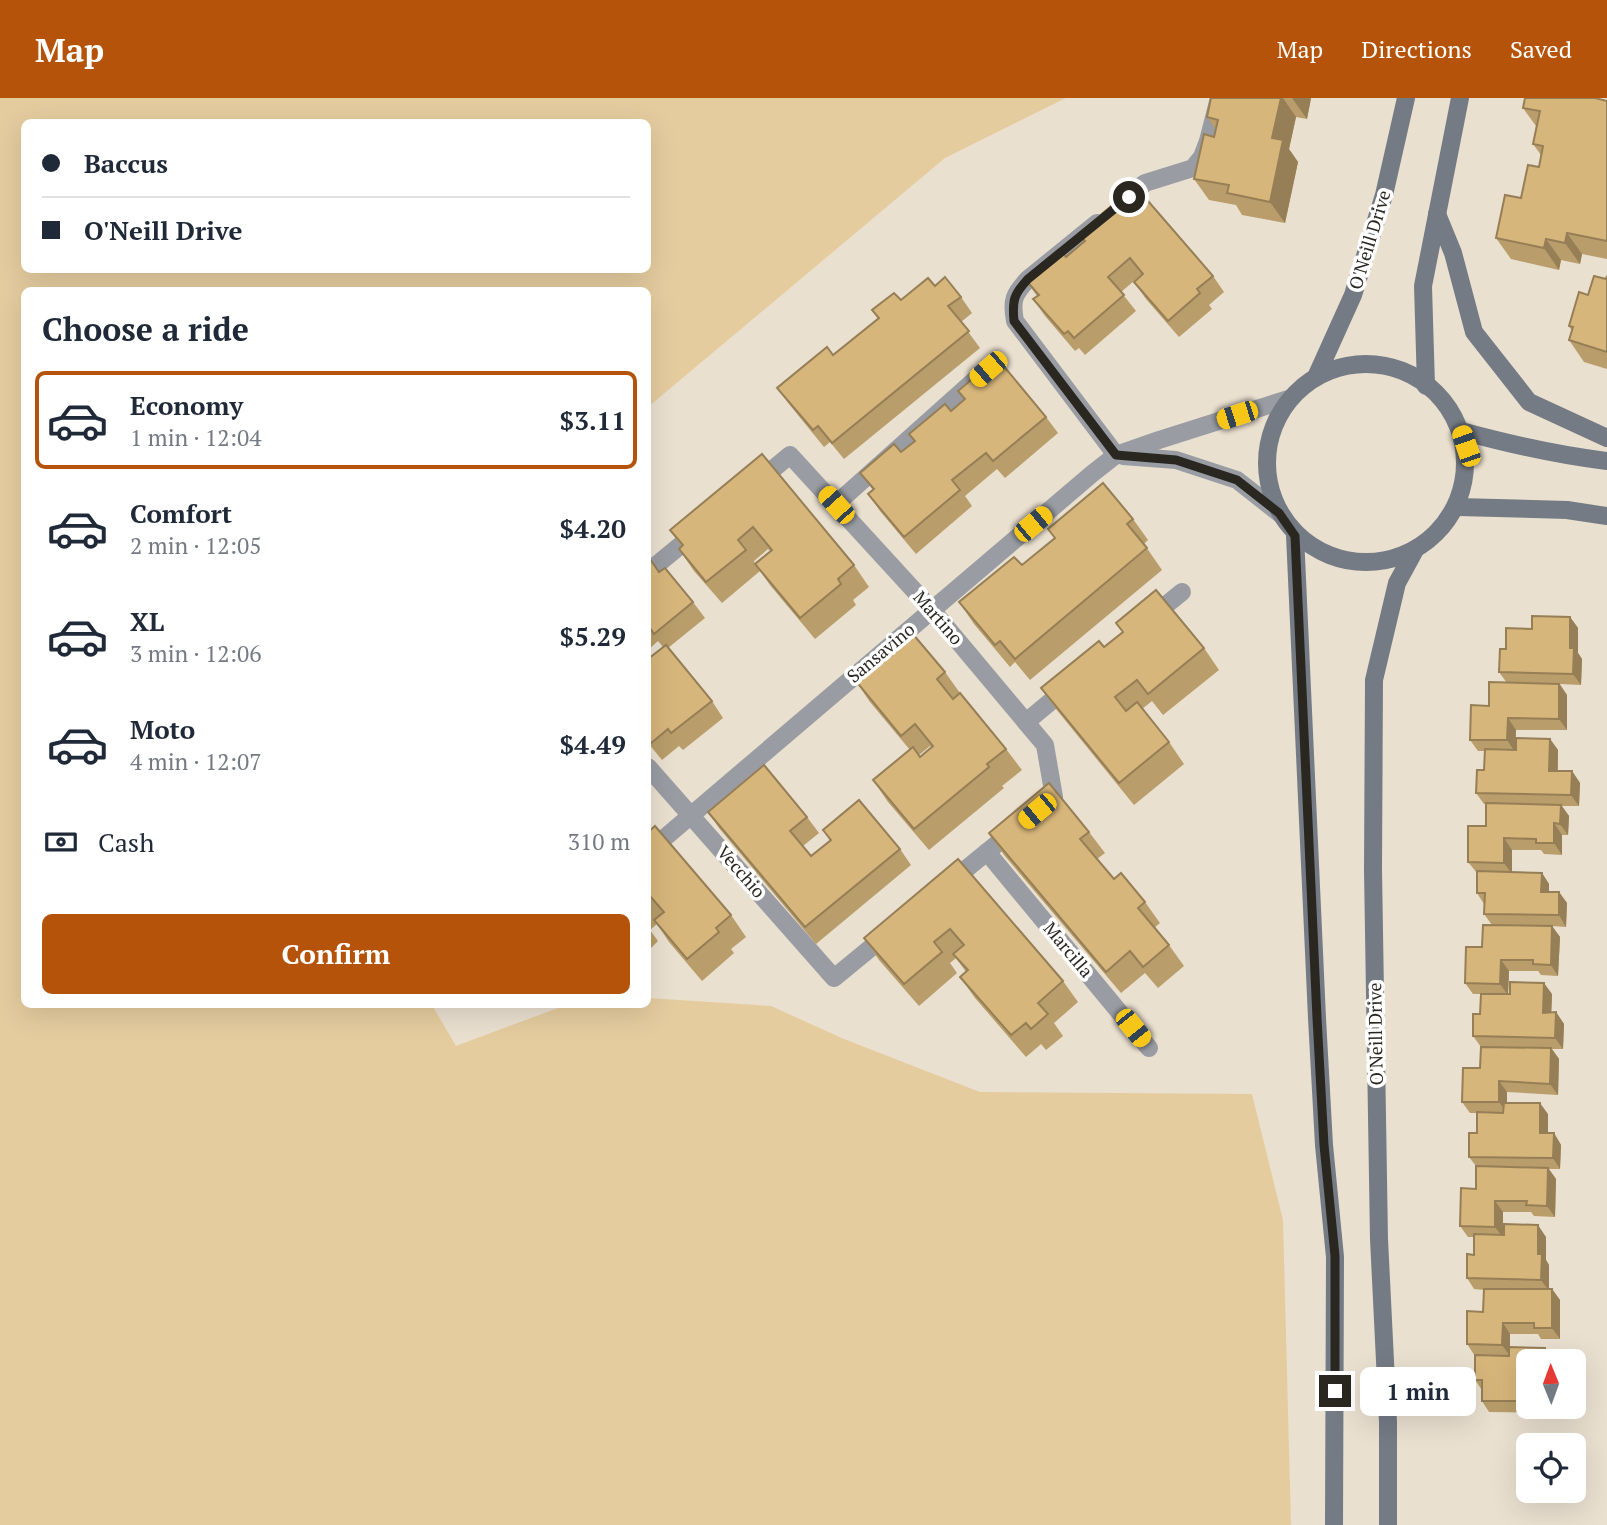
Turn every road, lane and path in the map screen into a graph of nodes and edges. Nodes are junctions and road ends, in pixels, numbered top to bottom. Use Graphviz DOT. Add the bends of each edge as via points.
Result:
graph roads {
  1 [pos="1219,98"];
  2 [pos="1406,98"];
  3 [pos="1460,98"];
  4 [pos="1437,214"];
  5 [pos="988,369"];
  6 [pos="1316,377"];
  7 [pos="1426,386"];
  8 [pos="1288,399"];
  9 [pos="1461,431"];
  10 [pos="1607,438"];
  11 [pos="1116,455"];
  12 [pos="1607,461"];
  13 [pos="739,497"];
  14 [pos="836,505"];
  15 [pos="1458,507"];
  16 [pos="1279,513"];
  17 [pos="1607,516"];
  18 [pos="709,522"];
  19 [pos="1295,536"];
  20 [pos="1415,550"];
  21 [pos="651,570"];
  22 [pos="1182,592"];
  23 [pos="932,610"];
  24 [pos="1141,626"];
  25 [pos="1078,678"];
  26 [pos="1026,722"];
  27 [pos="651,770"];
  28 [pos="691,815"];
  29 [pos="651,849"];
  30 [pos="987,852"];
  31 [pos="936,894"];
  32 [pos="905,919"];
  33 [pos="1149,1048"];
  34 [pos="1335,1525"];
  35 [pos="1388,1525"];
  1 -- 11 [label="street" via="1208,141 1193,168 1145,183 1028,279 1013,299 1014,321"];
  2 -- 6 [label="main road, O'Neill Drive" via="1384,195 1353,295"];
  3 -- 4 [label="main road"];
  4 -- 7 [label="main road" via="1423,286"];
  4 -- 10 [label="main road" via="1453,253 1474,332 1529,402"];
  5 -- 14 [label="street"];
  6 -- 7 [label="main road, O'Neill Drive" via="1377,367 1408,374"];
  6 -- 8 [label="main road, O'Neill Drive"];
  7 -- 9 [label="main road, O'Neill Drive" via="1455,416"];
  8 -- 11 [label="street"];
  8 -- 16 [label="main road, O'Neill Drive" via="1272,425 1265,457"];
  9 -- 12 [label="main road"];
  9 -- 15 [label="main road, O'Neill Drive" via="1466,446"];
  11 -- 16 [label="street" via="1176,460 1237,480"];
  11 -- 23 [label="street, Sansavino"];
  13 -- 14 [label="street, Martino" via="790,455"];
  14 -- 23 [label="street, Martino"];
  15 -- 17 [label="main road" via="1567,510"];
  15 -- 20 [label="main road, O'Neill Drive" via="1440,532"];
  16 -- 19 [label="main road, O'Neill Drive"];
  18 -- 21 [label="street"];
  19 -- 20 [label="main road, O'Neill Drive" via="1325,553 1357,560 1387,559"];
  19 -- 34 [label="main road" via="1324,1145 1335,1256"];
  20 -- 35 [label="main road, O'Neill Drive" via="1397,583 1374,680 1373,898"];
  22 -- 24 [label="street"];
  23 -- 26 [label="street, Martino"];
  23 -- 28 [label="street, Sansavino"];
  25 -- 26 [label="street"];
  26 -- 30 [label="street, Martino" via="1045,745 1054,797"];
  27 -- 28 [label="street, Vecchio"];
  28 -- 29 [label="street, Sansavino"];
  28 -- 32 [label="street, Vecchio" via="834,978"];
  30 -- 31 [label="street"];
  30 -- 33 [label="street, Marcilla"];
}
